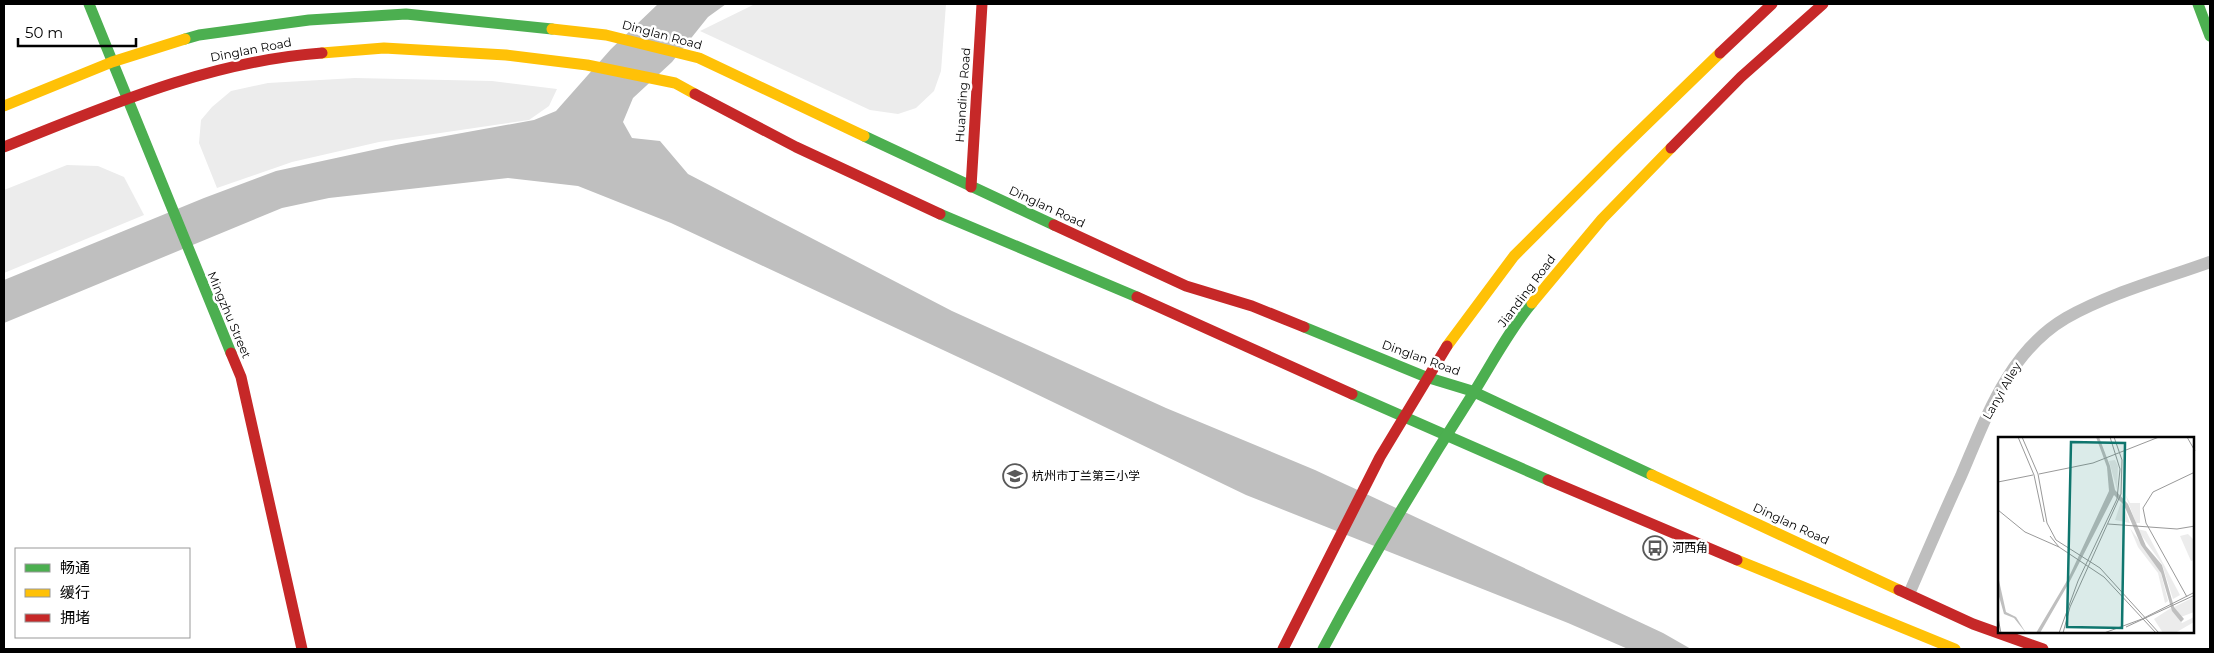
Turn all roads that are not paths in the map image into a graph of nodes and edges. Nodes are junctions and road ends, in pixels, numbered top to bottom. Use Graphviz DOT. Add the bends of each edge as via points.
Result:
graph roads {
  1 [pos="89,4"];
  2 [pos="982,4"];
  3 [pos="1772,4"];
  4 [pos="1822,4"];
  5 [pos="2198,4"];
  6 [pos="2210,36"];
  7 [pos="112,62"];
  8 [pos="126,98"];
  9 [pos="4,106"];
  10 [pos="4,147"];
  11 [pos="971,187"];
  12 [pos="2210,262"];
  13 [pos="1426,376"];
  14 [pos="1472,391"];
  15 [pos="1403,417"];
  16 [pos="1446,435"];
  17 [pos="1909,594"];
  18 [pos="1998,633"];
  19 [pos="1998,633"];
  20 [pos="302,649"];
  21 [pos="1283,649"];
  22 [pos="1323,649"];
  23 [pos="1954,649"];
  24 [pos="2043,649"];
  1 -- 7 [label="main road, Mingzhu Street"];
  2 -- 11 [label="main road, Huanding Road"];
  3 -- 13 [label="main road" via="1631,137 1498,274"];
  4 -- 14 [label="main road, Jianding Road" via="1741,77 1602,219 1529,306"];
  5 -- 6 [label="main road"];
  7 -- 8 [label="main road, Mingzhu Street"];
  7 -- 9 [label="main road, Dinglan Road"];
  7 -- 11 [label="main road, Dinglan Road" via="199,35 308,20 406,14 606,35 699,58"];
  8 -- 10 [label="main road, Dinglan Road"];
  8 -- 15 [label="main road, Dinglan Road" via="210,71 304,54 376,48 506,55 587,65 675,83 796,146 955,221 1176,314"];
  8 -- 20 [label="main road, Mingzhu Street" via="241,377"];
  11 -- 13 [label="main road, Dinglan Road" via="1186,286 1252,306"];
  12 -- 17 [label="street, Lanyi Alley" via="2086,308 2046,332 2025,352 1992,404"];
  13 -- 14 [label="main road, Dinglan Road"];
  13 -- 15 [label="main road"];
  14 -- 16 [label="main road, Jianding Road"];
  14 -- 17 [label="main road, Dinglan Road"];
  15 -- 16 [label="main road, Dinglan Road"];
  15 -- 21 [label="main road" via="1334,542"];
  16 -- 22 [label="main road, Jianding Road" via="1372,557"];
  16 -- 23 [label="main road, Dinglan Road" via="1661,529"];
  17 -- 19 [label="main road, Dinglan Road"];
  18 -- 24 [label="main road, Dinglan Road"];
}
